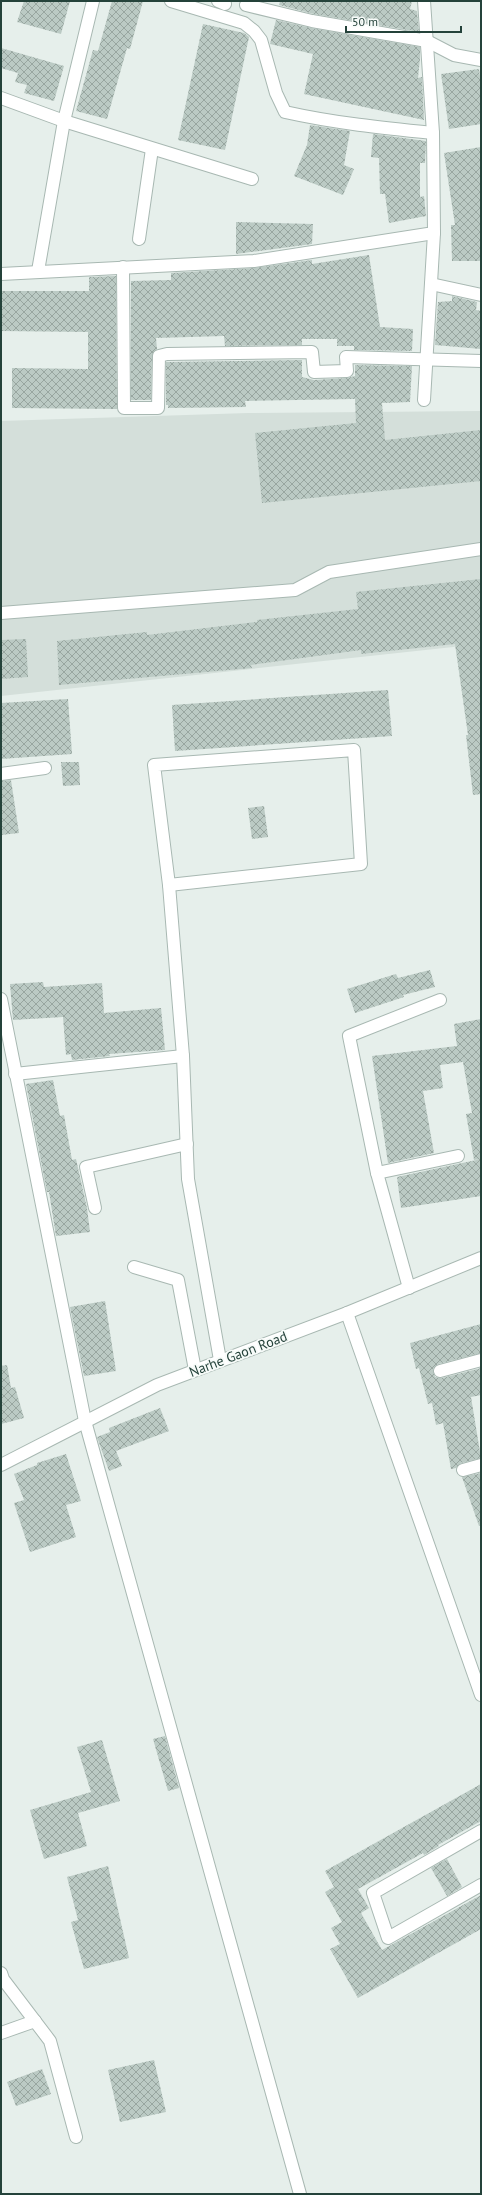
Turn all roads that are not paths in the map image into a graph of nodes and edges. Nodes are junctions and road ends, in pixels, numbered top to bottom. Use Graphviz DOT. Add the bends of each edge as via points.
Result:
graph roads {
  1 [pos="92,1"];
  2 [pos="171,1"];
  3 [pos="424,1"];
  4 [pos="246,5"];
  5 [pos="427,41"];
  6 [pos="481,60"];
  7 [pos="1,98"];
  8 [pos="64,121"];
  9 [pos="433,133"];
  10 [pos="152,149"];
  11 [pos="252,179"];
  12 [pos="434,233"];
  13 [pos="140,239"];
  14 [pos="123,267"];
  15 [pos="38,271"];
  16 [pos="1,274"];
  17 [pos="431,284"];
  18 [pos="481,295"];
  19 [pos="426,358"];
  20 [pos="481,360"];
  21 [pos="424,400"];
  22 [pos="481,549"];
  23 [pos="1,613"];
  24 [pos="45,768"];
  25 [pos="1,774"];
  26 [pos="168,885"];
  27 [pos="1,999"];
  28 [pos="440,1000"];
  29 [pos="183,1056"];
  30 [pos="16,1074"];
  31 [pos="187,1144"];
  32 [pos="458,1156"];
  33 [pos="377,1173"];
  34 [pos="95,1208"];
  35 [pos="481,1258"];
  36 [pos="134,1267"];
  37 [pos="409,1288"];
  38 [pos="347,1313"];
  39 [pos="220,1360"];
  40 [pos="481,1360"];
  41 [pos="195,1370"];
  42 [pos="440,1371"];
  43 [pos="85,1421"];
  44 [pos="1,1465"];
  45 [pos="481,1465"];
  46 [pos="463,1470"];
  47 [pos="481,1695"];
  48 [pos="481,1831"];
  49 [pos="481,1885"];
  50 [pos="1,1974"];
  51 [pos="35,2021"];
  52 [pos="1,2033"];
  53 [pos="76,2137"];
  54 [pos="300,2194"];
  1 -- 8 [label="street"];
  2 -- 9 [label="street" via="244,23 254,31 261,40 276,93 285,112 322,120"];
  3 -- 5 [label="street"];
  4 -- 5 [label="street" via="312,21"];
  5 -- 6 [label="street" via="454,55"];
  5 -- 9 [label="street"];
  7 -- 8 [label="street"];
  8 -- 10 [label="street"];
  8 -- 15 [label="street"];
  9 -- 12 [label="street"];
  10 -- 11 [label="street"];
  10 -- 13 [label="street"];
  12 -- 14 [label="street" via="254,261"];
  12 -- 17 [label="street"];
  14 -- 15 [label="street"];
  14 -- 19 [label="street" via="124,408 158,408 159,356 163,355 312,352 314,372 347,371 346,357"];
  15 -- 16 [label="street"];
  17 -- 18 [label="street"];
  17 -- 19 [label="street"];
  19 -- 20 [label="street"];
  19 -- 21 [label="street"];
  22 -- 23 [label="street" via="329,572 295,590"];
  24 -- 25 [label="street"];
  26 -- 26 [label="street" via="154,766 354,750 361,864"];
  26 -- 29 [label="street"];
  27 -- 30 [label="street"];
  28 -- 33 [label="street" via="348,1036"];
  29 -- 30 [label="street"];
  29 -- 31 [label="street"];
  30 -- 43 [label="street"];
  31 -- 34 [label="street" via="86,1167"];
  31 -- 39 [label="street" via="188,1179"];
  32 -- 33 [label="street"];
  33 -- 37 [label="street"];
  35 -- 37 [label="street, Narhe Gaon Road"];
  36 -- 41 [label="street" via="178,1280"];
  37 -- 38 [label="street, Narhe Gaon Road"];
  38 -- 39 [label="street, Narhe Gaon Road"];
  38 -- 47 [label="street"];
  39 -- 41 [label="street, Narhe Gaon Road"];
  40 -- 42 [label="street"];
  41 -- 43 [label="street, Narhe Gaon Road" via="157,1385"];
  43 -- 44 [label="street, Narhe Gaon Road"];
  43 -- 54 [label="street"];
  45 -- 46 [label="street"];
  48 -- 49 [label="street" via="372,1893 388,1938"];
  50 -- 51 [label="street"];
  51 -- 52 [label="street"];
  51 -- 53 [label="street" via="50,2041"];
}
